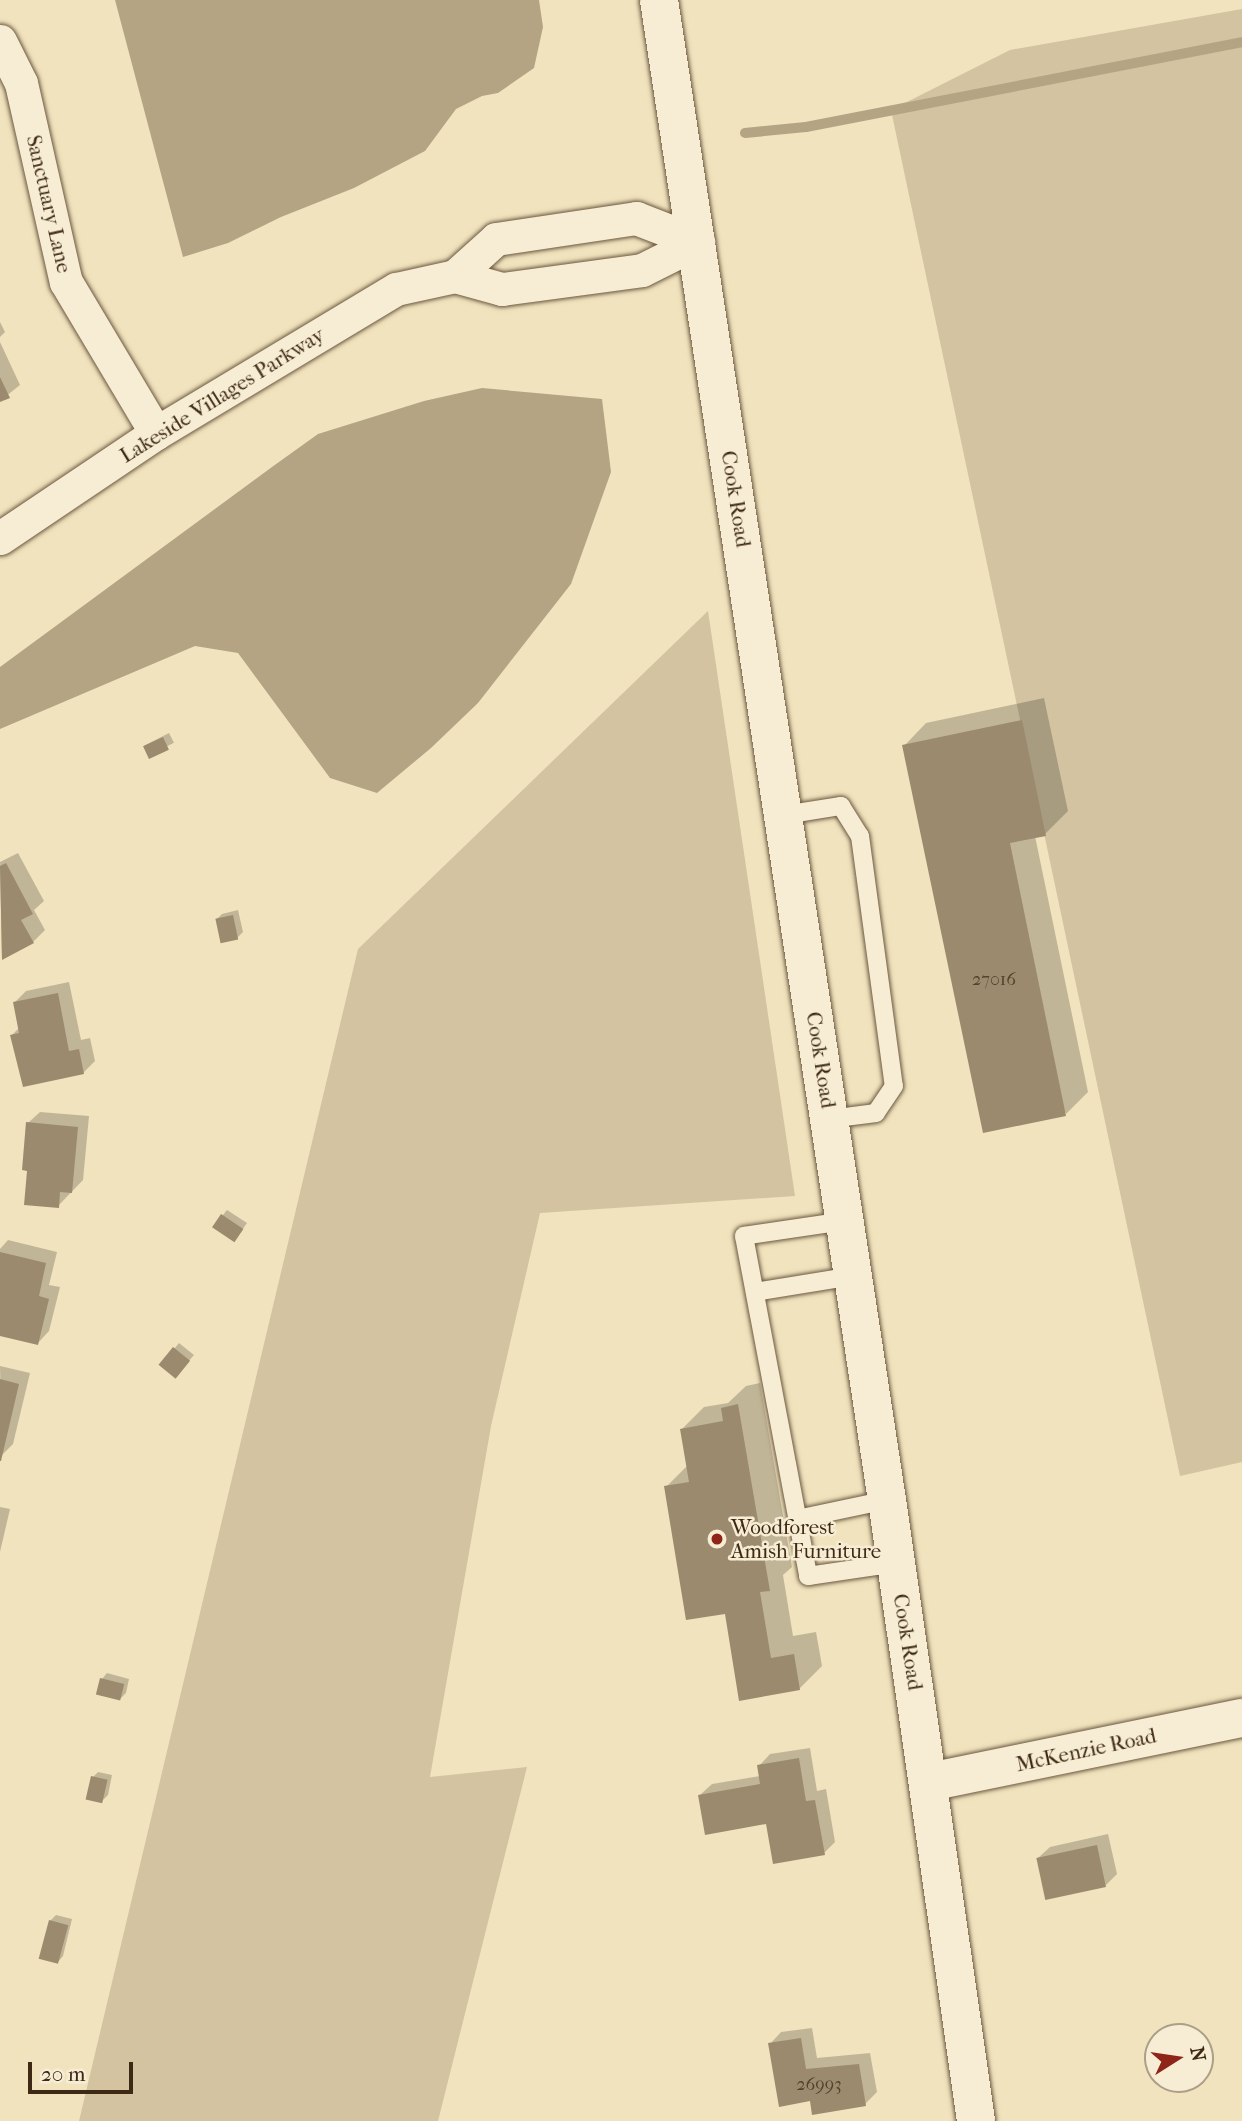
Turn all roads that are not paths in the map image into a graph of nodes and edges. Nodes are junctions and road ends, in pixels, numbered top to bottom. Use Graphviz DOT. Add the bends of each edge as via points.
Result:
graph roads {
  1 [pos="659,0"];
  2 [pos="0,41"];
  3 [pos="698,242"];
  4 [pos="454,276"];
  5 [pos="156,433"];
  6 [pos="0,538"];
  7 [pos="784,815"];
  8 [pos="830,1119"];
  9 [pos="845,1221"];
  10 [pos="853,1276"];
  11 [pos="755,1292"];
  12 [pos="887,1500"];
  13 [pos="797,1519"];
  14 [pos="896,1563"];
  15 [pos="1242,1718"];
  16 [pos="929,1782"];
  17 [pos="976,2121"];
  1 -- 3 [label="street, Cook Road"];
  2 -- 5 [label="street, Sanctuary Lane" via="21,83 66,282"];
  3 -- 4 [label="street, Lakeside Villages Parkway" via="642,270 502,289"];
  3 -- 4 [label="street, Lakeside Villages Parkway" via="636,218 496,239"];
  3 -- 7 [label="street, Cook Road"];
  4 -- 5 [label="street, Lakeside Villages Parkway" via="396,289"];
  5 -- 6 [label="street, Lakeside Villages Parkway"];
  7 -- 8 [label="street, Cook Road"];
  7 -- 8 [label="lane" via="841,806 860,836 894,1086 876,1113"];
  8 -- 9 [label="street, Cook Road"];
  9 -- 10 [label="street, Cook Road"];
  9 -- 11 [label="lane" via="744,1236"];
  10 -- 11 [label="lane"];
  10 -- 12 [label="street, Cook Road"];
  11 -- 13 [label="lane"];
  12 -- 13 [label="lane"];
  12 -- 14 [label="street, Cook Road"];
  13 -- 14 [label="lane" via="808,1576"];
  14 -- 16 [label="street, Cook Road"];
  15 -- 16 [label="street, McKenzie Road"];
  16 -- 17 [label="street, Cook Road"];
}
